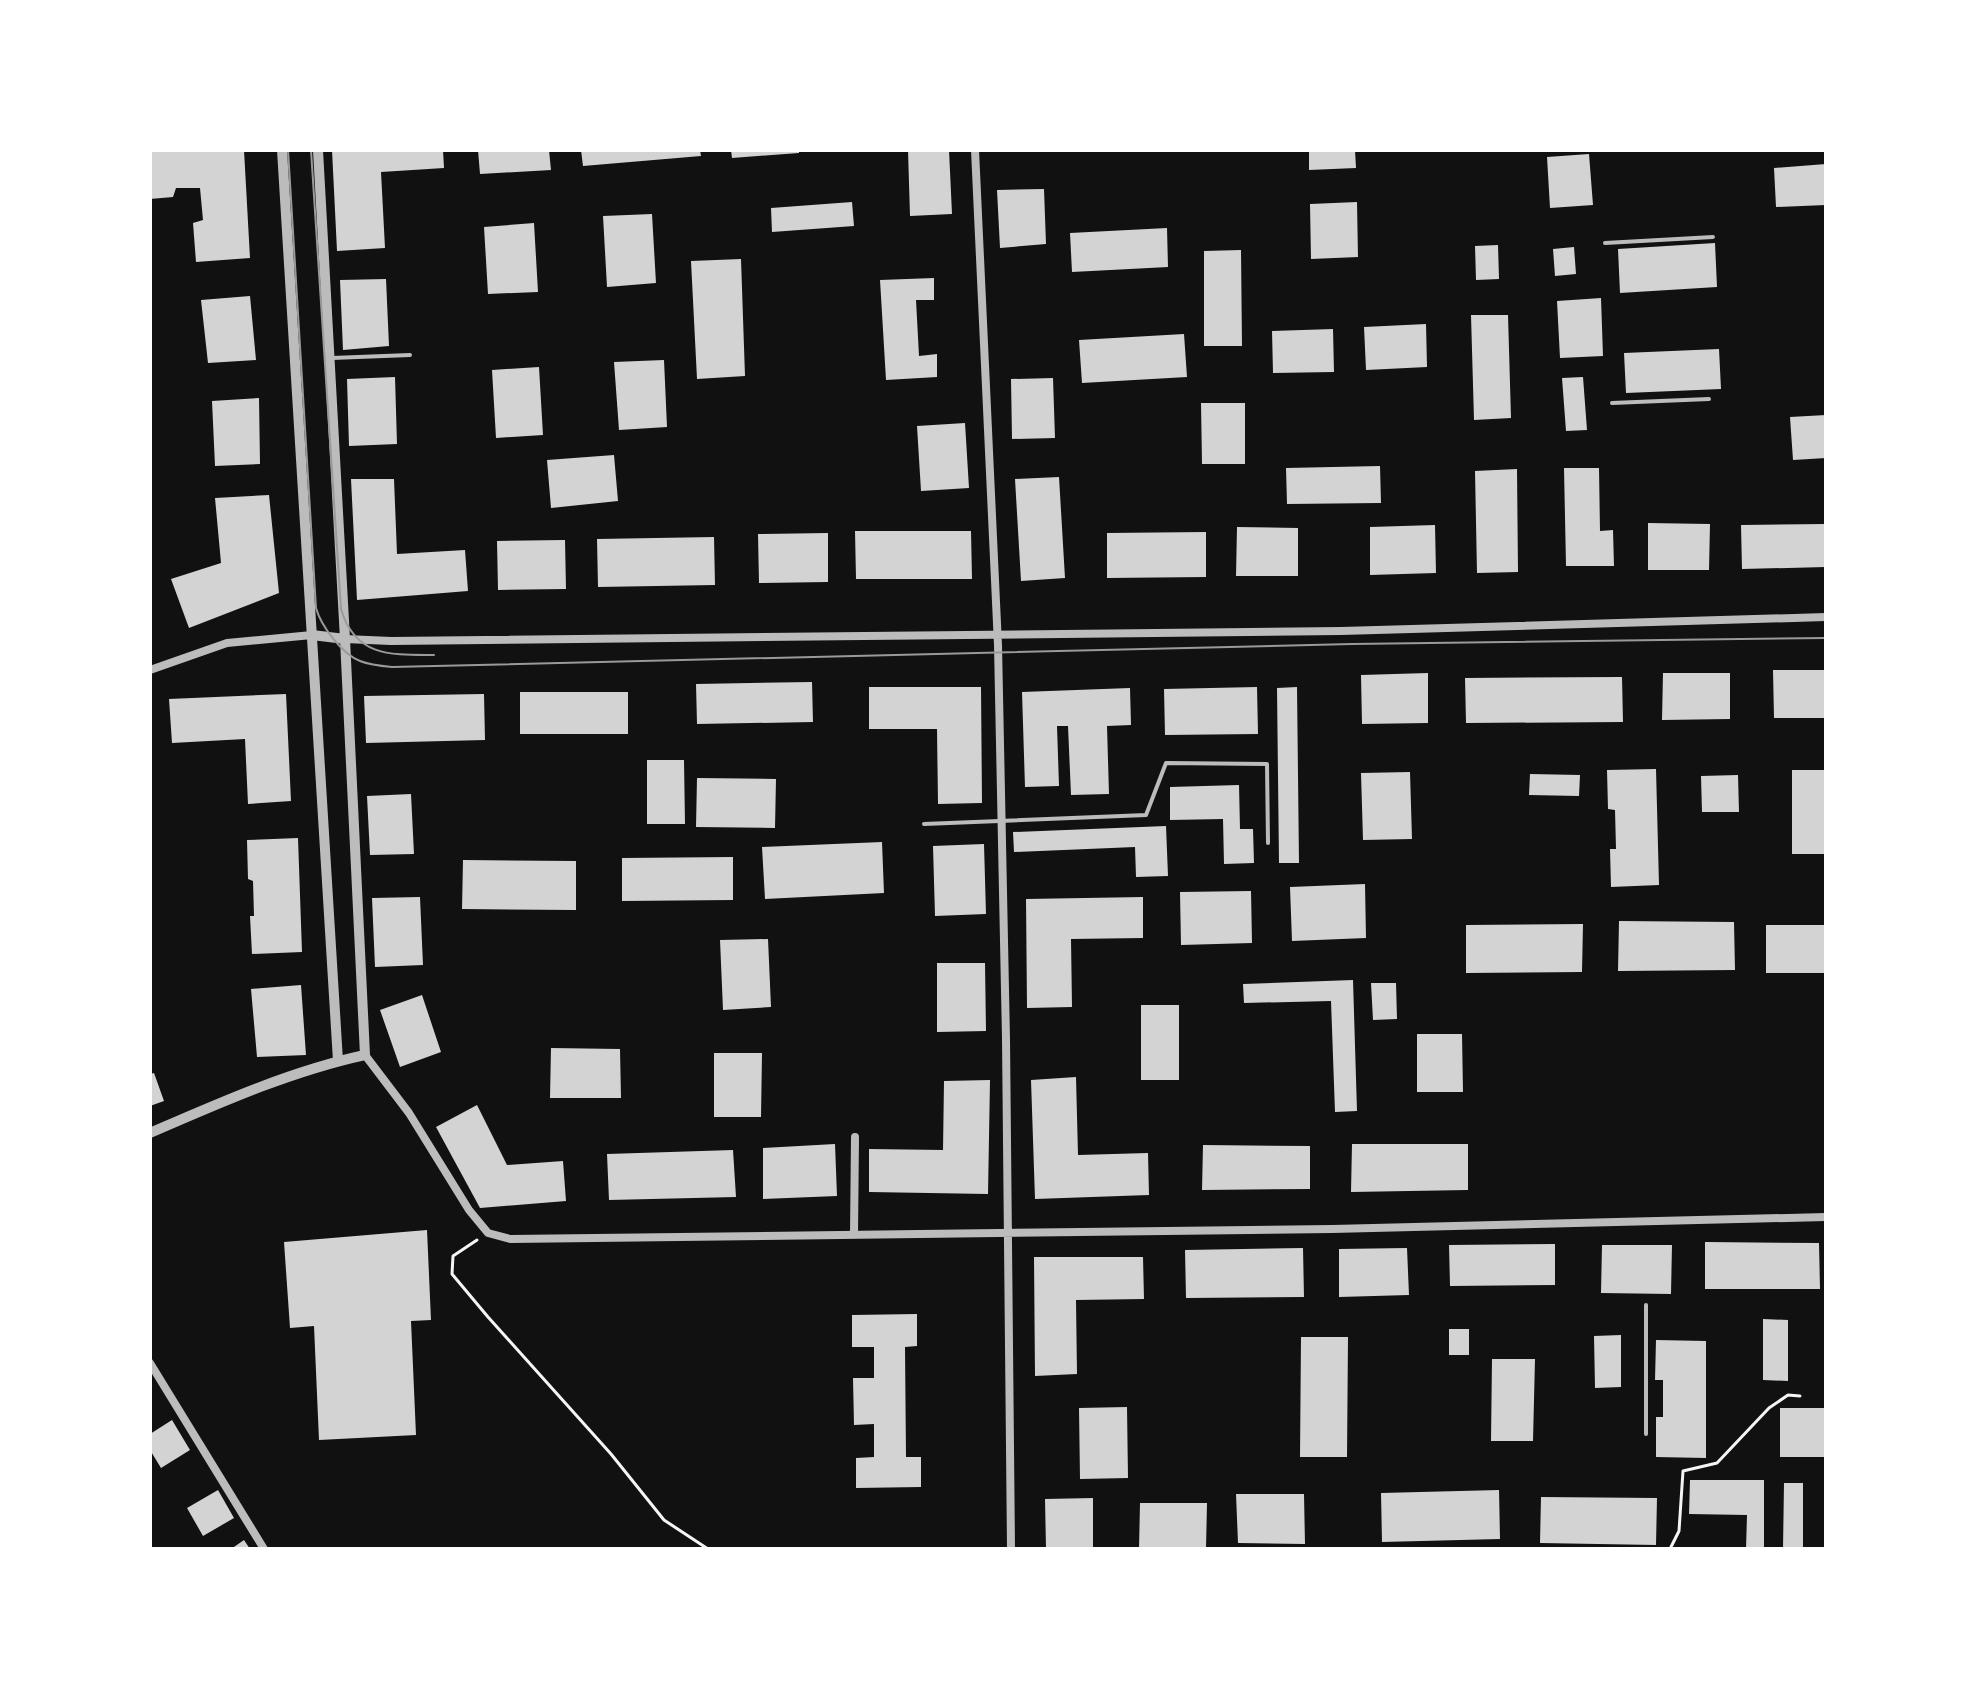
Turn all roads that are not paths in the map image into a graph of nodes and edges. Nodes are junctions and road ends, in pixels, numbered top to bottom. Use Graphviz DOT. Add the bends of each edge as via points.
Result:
graph roads {
  1 [pos="282,150"];
  2 [pos="318,150"];
  3 [pos="975,150"];
  4 [pos="1713,237"];
  5 [pos="1605,243"];
  6 [pos="410,355"];
  7 [pos="330,358"];
  8 [pos="1709,399"];
  9 [pos="1612,403"];
  10 [pos="1826,617"];
  11 [pos="312,635"];
  12 [pos="997,636"];
  13 [pos="345,639"];
  14 [pos="150,670"];
  15 [pos="1001,822"];
  16 [pos="924,824"];
  17 [pos="1268,843"];
  18 [pos="365,1055"];
  19 [pos="338,1061"];
  20 [pos="150,1133"];
  21 [pos="855,1137"];
  22 [pos="1826,1217"];
  23 [pos="1007,1233"];
  24 [pos="854,1235"];
  25 [pos="1646,1305"];
  26 [pos="150,1363"];
  27 [pos="1646,1434"];
  28 [pos="264,1549"];
  29 [pos="1011,1549"];
  1 -- 11 [label="street"];
  2 -- 7 [label="street"];
  3 -- 12 [label="street"];
  4 -- 5 [label="lane"];
  6 -- 7 [label="lane"];
  7 -- 13 [label="street"];
  8 -- 9 [label="lane"];
  10 -- 12 [label="street"];
  11 -- 13 [label="street"];
  11 -- 14 [label="street" via="227,643"];
  11 -- 19 [label="street"];
  12 -- 13 [label="street"];
  12 -- 15 [label="street"];
  13 -- 18 [label="street"];
  15 -- 16 [label="lane"];
  15 -- 17 [label="lane" via="1146,815 1166,763 1267,764"];
  15 -- 23 [label="street"];
  18 -- 19 [label="street"];
  18 -- 24 [label="street" via="488,1233 510,1239"];
  19 -- 20 [label="street"];
  21 -- 24 [label="street"];
  22 -- 23 [label="street"];
  23 -- 24 [label="street"];
  23 -- 29 [label="street"];
  25 -- 27 [label="lane"];
  26 -- 28 [label="street"];
}
